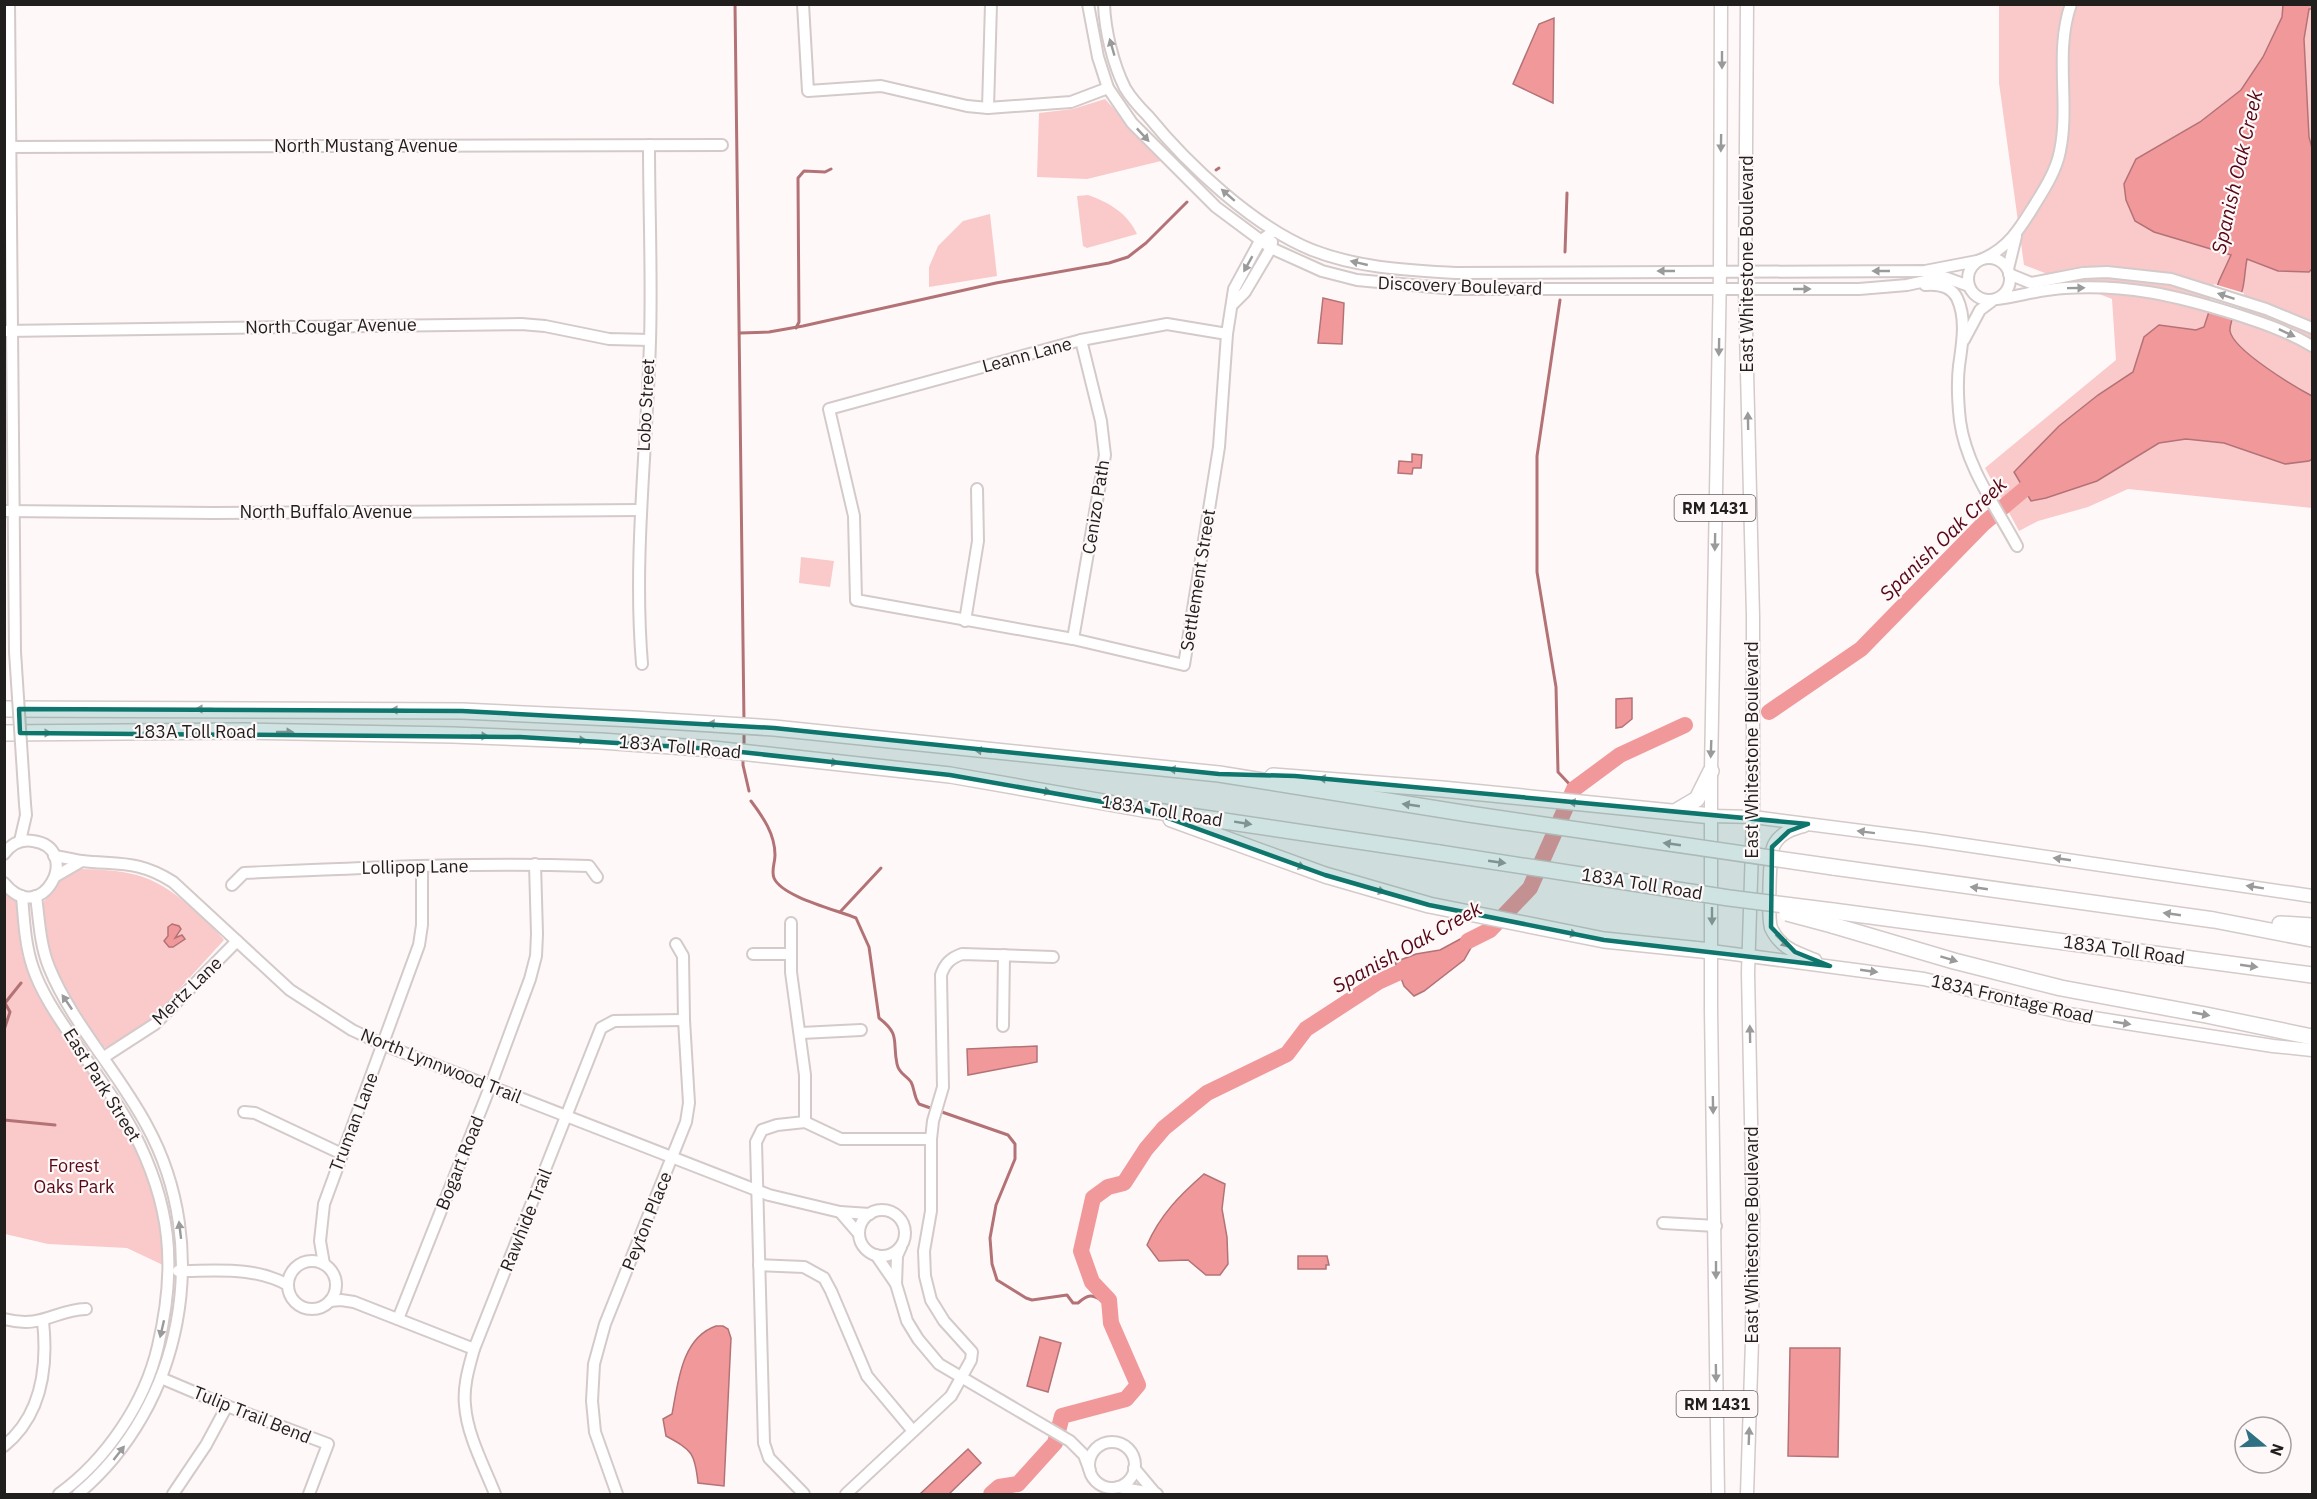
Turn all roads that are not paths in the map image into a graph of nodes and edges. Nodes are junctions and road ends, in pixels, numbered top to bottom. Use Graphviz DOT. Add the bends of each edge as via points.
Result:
graph roads {
  1 [pos="9,4"];
  2 [pos="803,4"];
  3 [pos="991,4"];
  4 [pos="1088,4"];
  5 [pos="1104,4"];
  6 [pos="1721,4"];
  7 [pos="1746,4"];
  8 [pos="2071,4"];
  9 [pos="1108,88"];
  10 [pos="988,108"];
  11 [pos="722,145"];
  12 [pos="649,146"];
  13 [pos="8,147"];
  14 [pos="1274,231"];
  15 [pos="2016,236"];
  16 [pos="1260,241"];
  17 [pos="1271,248"];
  18 [pos="1981,260"];
  19 [pos="1720,271"];
  20 [pos="1746,271"];
  21 [pos="2008,272"];
  22 [pos="1907,285"];
  23 [pos="1720,288"];
  24 [pos="1745,288"];
  25 [pos="1970,289"];
  26 [pos="1995,300"];
  27 [pos="1233,304"];
  28 [pos="1962,315"];
  29 [pos="2313,328"];
  30 [pos="8,331"];
  31 [pos="1227,334"];
  32 [pos="650,340"];
  33 [pos="1081,340"];
  34 [pos="1964,340"];
  35 [pos="2313,346"];
  36 [pos="977,489"];
  37 [pos="641,510"];
  38 [pos="8,511"];
  39 [pos="2017,546"];
  40 [pos="855,600"];
  41 [pos="965,621"];
  42 [pos="1073,639"];
  43 [pos="642,664"];
  44 [pos="4,709"];
  45 [pos="4,733"];
  46 [pos="1711,771"];
  47 [pos="1219,774"];
  48 [pos="1143,809"];
  49 [pos="26,810"];
  50 [pos="1675,813"];
  51 [pos="1712,816"];
  52 [pos="1753,817"];
  53 [pos="1808,824"];
  54 [pos="20,841"];
  55 [pos="37,841"];
  56 [pos="4,854"];
  57 [pos="54,856"];
  58 [pos="82,861"];
  59 [pos="535,864"];
  60 [pos="422,866"];
  61 [pos="56,876"];
  62 [pos="597,877"];
  63 [pos="4,884"];
  64 [pos="232,885"];
  65 [pos="22,896"];
  66 [pos="36,896"];
  67 [pos="2313,896"];
  68 [pos="1832,918"];
  69 [pos="2214,920"];
  70 [pos="791,923"];
  71 [pos="2313,926"];
  72 [pos="2313,939"];
  73 [pos="237,941"];
  74 [pos="676,944"];
  75 [pos="1711,951"];
  76 [pos="753,954"];
  77 [pos="791,954"];
  78 [pos="1004,955"];
  79 [pos="1749,956"];
  80 [pos="1053,957"];
  81 [pos="1830,966"];
  82 [pos="2313,975"];
  83 [pos="684,1020"];
  84 [pos="1003,1026"];
  85 [pos="861,1030"];
  86 [pos="801,1033"];
  87 [pos="2313,1037"];
  88 [pos="384,1045"];
  89 [pos="2313,1050"];
  90 [pos="104,1057"];
  91 [pos="490,1087"];
  92 [pos="244,1112"];
  93 [pos="567,1117"];
  94 [pos="805,1122"];
  95 [pos="931,1139"];
  96 [pos="342,1154"];
  97 [pos="673,1158"];
  98 [pos="757,1191"];
  99 [pos="840,1212"];
  100 [pos="870,1214"];
  101 [pos="1664,1223"];
  102 [pos="1716,1226"];
  103 [pos="859,1234"];
  104 [pos="320,1241"];
  105 [pos="902,1245"];
  106 [pos="876,1255"];
  107 [pos="310,1261"];
  108 [pos="324,1264"];
  109 [pos="759,1264"];
  110 [pos="169,1271"];
  111 [pos="183,1271"];
  112 [pos="292,1272"];
  113 [pos="272,1275"];
  114 [pos="336,1280"];
  115 [pos="288,1284"];
  116 [pos="896,1284"];
  117 [pos="330,1302"];
  118 [pos="354,1302"];
  119 [pos="86,1309"];
  120 [pos="4,1319"];
  121 [pos="398,1319"];
  122 [pos="43,1321"];
  123 [pos="474,1349"];
  124 [pos="161,1378"];
  125 [pos="962,1379"];
  126 [pos="227,1406"];
  127 [pos="913,1431"];
  128 [pos="1070,1441"];
  129 [pos="1103,1444"];
  130 [pos="4,1446"];
  131 [pos="1134,1468"];
  132 [pos="1090,1471"];
  133 [pos="1118,1487"];
  134 [pos="59,1494"];
  135 [pos="78,1494"];
  136 [pos="173,1494"];
  137 [pos="309,1494"];
  138 [pos="495,1494"];
  139 [pos="617,1494"];
  140 [pos="804,1494"];
  141 [pos="846,1494"];
  142 [pos="1156,1494"];
  143 [pos="1719,1494"];
  144 [pos="1747,1494"];
  1 -- 13 [label="street"];
  2 -- 10 [label="street" via="808,91 881,87"];
  3 -- 10 [label="street"];
  4 -- 9 [label="street, Discovery Boulevard"];
  14 -- 5 [label="street, Discovery Boulevard, one-way" via="1178,151 1126,88 1109,39"];
  6 -- 19 [label="main road, East Whitestone Boulevard / RM 1431, one-way"];
  7 -- 20 [label="main road, East Whitestone Boulevard / RM 1431"];
  8 -- 15 [label="street" via="2062,42 2060,153 2055,170"];
  9 -- 10 [label="street" via="1071,102"];
  9 -- 16 [label="street, Discovery Boulevard, one-way" via="1157,150 1216,207"];
  11 -- 12 [label="street, North Mustang Avenue"];
  12 -- 13 [label="street, North Mustang Avenue"];
  12 -- 32 [label="street, Lobo Street"];
  13 -- 30 [label="street"];
  14 -- 16 [label="street, Settlement Street"];
  14 -- 17 [label="street, Settlement Street"];
  19 -- 14 [label="street, Discovery Boulevard, one-way" via="1455,273 1388,269 1335,258"];
  15 -- 18 [label="street"];
  15 -- 21 [label="street"];
  16 -- 17 [label="street, Discovery Boulevard"];
  16 -- 27 [label="street, Settlement Street, one-way" via="1234,289"];
  17 -- 23 [label="street, Discovery Boulevard" via="1323,271 1385,284 1455,289"];
  17 -- 27 [label="street, Settlement Street" via="1245,292"];
  18 -- 20 [label="street, Discovery Boulevard, one-way" via="1924,271"];
  18 -- 21 [label="street" via="1998,260"];
  18 -- 25 [label="street" via="1969,272"];
  19 -- 20 [label="street, Discovery Boulevard"];
  19 -- 23 [label="main road, East Whitestone Boulevard / RM 1431"];
  20 -- 24 [label="main road, East Whitestone Boulevard / RM 1431"];
  21 -- 26 [label="street" via="2008,288"];
  29 -- 21 [label="street, one-way" via="2185,283 2150,276 2083,273 2031,283"];
  24 -- 22 [label="street, Discovery Boulevard, one-way" via="1859,289"];
  22 -- 25 [label="street, Discovery Boulevard" via="1944,278"];
  22 -- 28 [label="street" via="1944,287 1956,297"];
  23 -- 24 [label="street, Discovery Boulevard"];
  23 -- 46 [label="main road, East Whitestone Boulevard / RM 1431, one-way"];
  52 -- 24 [label="main road, East Whitestone Boulevard / RM 1431, one-way" via="1753,616"];
  25 -- 26 [label="street" via="1978,298"];
  25 -- 28 [label="street"];
  26 -- 34 [label="street" via="1980,310"];
  26 -- 35 [label="street, one-way" via="2063,288 2122,288 2180,297 2261,322"];
  27 -- 31 [label="street, Settlement Street"];
  28 -- 34 [label="street"];
  30 -- 32 [label="street, North Cougar Avenue" via="521,324 609,339"];
  30 -- 38 [label="street"];
  31 -- 33 [label="street, Leann Lane" via="1167,324"];
  31 -- 42 [label="street, Settlement Street" via="1219,447 1184,665"];
  32 -- 37 [label="street, Lobo Street"];
  33 -- 40 [label="street, Leann Lane" via="829,409 854,516"];
  33 -- 42 [label="street, Cenizo Path" via="1105,455"];
  34 -- 39 [label="street" via="1959,367 1960,422 1971,460"];
  36 -- 41 [label="street" via="978,541"];
  37 -- 38 [label="street, North Buffalo Avenue"];
  37 -- 43 [label="street, Lobo Street"];
  38 -- 49 [label="street, bridge"];
  40 -- 41 [label="street, Settlement Street"];
  41 -- 42 [label="street, Settlement Street"];
  47 -- 44 [label="highway, 183A Toll Road, one-way" via="774,728 520,714"];
  45 -- 48 [label="highway, 183A Toll Road, one-way" via="244,731 601,741 950,775"];
  46 -- 50 [label="highway" via="1697,799"];
  46 -- 51 [label="main road, East Whitestone Boulevard / RM 1431"];
  50 -- 47 [label="highway, one-way" via="1295,776"];
  69 -- 47 [label="highway, 183A Toll Road, one-way, bridge" via="1469,814"];
  48 -- 68 [label="highway, 183A Toll Road, one-way, bridge" via="1730,898"];
  48 -- 75 [label="highway, one-way" via="1325,875 1429,905 1604,940"];
  49 -- 54 [label="street"];
  49 -- 55 [label="street"];
  50 -- 51 [label="highway"];
  51 -- 52 [label="main road"];
  51 -- 75 [label="main road, East Whitestone Boulevard / RM 1431, one-way"];
  52 -- 53 [label="main road"];
  52 -- 79 [label="main road, East Whitestone Boulevard / RM 1431"];
  67 -- 53 [label="main road, one-way"];
  53 -- 81 [label="main road, one-way" via="1778,838 1772,847 1771,927 1779,940 1796,952"];
  54 -- 55 [label="street"];
  54 -- 56 [label="street"];
  55 -- 57 [label="street"];
  57 -- 58 [label="street, North Lynnwood Trail"];
  57 -- 61 [label="street"];
  58 -- 61 [label="street"];
  58 -- 73 [label="street, North Lynnwood Trail" via="112,862 158,872"];
  59 -- 60 [label="street, Lollipop Lane"];
  59 -- 62 [label="street, Lollipop Lane" via="589,866"];
  59 -- 91 [label="street, Bogart Road" via="536,956"];
  60 -- 64 [label="street, Lollipop Lane" via="244,873"];
  60 -- 88 [label="street, Truman Lane" via="419,945"];
  61 -- 66 [label="street" via="49,888"];
  63 -- 65 [label="street"];
  65 -- 66 [label="street"];
  65 -- 110 [label="street, East Park Street" via="33,969 132,1129 155,1181 164,1208"];
  90 -- 66 [label="street, East Park Street, one-way" via="48,965"];
  68 -- 82 [label="highway, 183A Toll Road, one-way"];
  68 -- 87 [label="highway, one-way" via="1954,961 2061,988"];
  69 -- 71 [label="highway"];
  69 -- 72 [label="highway, 183A Toll Road"];
  70 -- 77 [label="street"];
  73 -- 88 [label="street, North Lynnwood Trail" via="290,990 352,1030"];
  73 -- 90 [label="street, Mertz Lane" via="155,1024"];
  74 -- 83 [label="street, Peyton Place" via="683,956"];
  75 -- 79 [label="main road, 183A Frontage Road"];
  75 -- 102 [label="main road, East Whitestone Boulevard / RM 1431, one-way"];
  76 -- 77 [label="street"];
  77 -- 86 [label="street"];
  78 -- 80 [label="street"];
  78 -- 84 [label="street"];
  78 -- 95 [label="street" via="962,954 945,965 941,975 943,1087"];
  79 -- 81 [label="main road, 183A Frontage Road"];
  144 -- 79 [label="main road, East Whitestone Boulevard / RM 1431, one-way" via="1753,1229"];
  81 -- 89 [label="main road, 183A Frontage Road, one-way" via="1924,979 2068,1014"];
  83 -- 93 [label="street, Rawhide Trail" via="614,1021 601,1028"];
  83 -- 97 [label="street, Peyton Place" via="689,1103"];
  85 -- 86 [label="street"];
  86 -- 94 [label="street"];
  88 -- 91 [label="street, North Lynnwood Trail"];
  88 -- 96 [label="street, Truman Lane"];
  111 -- 90 [label="street, East Park Street, one-way" via="181,1230 163,1159 148,1127"];
  91 -- 93 [label="street, North Lynnwood Trail"];
  91 -- 121 [label="street, Bogart Road"];
  92 -- 96 [label="street" via="255,1113"];
  93 -- 97 [label="street, North Lynnwood Trail"];
  93 -- 123 [label="street, Rawhide Trail"];
  94 -- 95 [label="street" via="841,1139"];
  94 -- 98 [label="street" via="762,1130 756,1142"];
  95 -- 125 [label="street" via="931,1211 924,1251 925,1276 944,1321 972,1352"];
  96 -- 104 [label="street, Truman Lane" via="324,1204"];
  97 -- 98 [label="street, North Lynnwood Trail"];
  97 -- 139 [label="street, Peyton Place" via="605,1324 594,1365 592,1401 596,1432"];
  98 -- 99 [label="street, North Lynnwood Trail"];
  98 -- 109 [label="street"];
  99 -- 100 [label="street, North Lynnwood Trail"];
  99 -- 103 [label="street"];
  100 -- 103 [label="street"];
  100 -- 105 [label="street" via="885,1210 899,1218 905,1231"];
  101 -- 102 [label="street"];
  102 -- 143 [label="main road, East Whitestone Boulevard / RM 1431, one-way"];
  103 -- 106 [label="street" via="865,1248"];
  104 -- 107 [label="street, Truman Lane"];
  104 -- 108 [label="street, Truman Lane"];
  105 -- 106 [label="street" via="891,1254"];
  105 -- 116 [label="street" via="897,1256"];
  106 -- 116 [label="street"];
  107 -- 108 [label="street"];
  107 -- 112 [label="street"];
  108 -- 114 [label="street"];
  109 -- 127 [label="street" via="804,1267 824,1278 867,1376"];
  109 -- 140 [label="street" via="764,1443 769,1458"];
  110 -- 111 [label="street"];
  110 -- 134 [label="street, East Park Street, one-way" via="164,1321 141,1394 97,1460"];
  111 -- 113 [label="street"];
  111 -- 124 [label="street, East Park Street" via="177,1330"];
  112 -- 113 [label="street"];
  112 -- 115 [label="street"];
  113 -- 115 [label="street"];
  114 -- 117 [label="street"];
  114 -- 118 [label="street"];
  115 -- 117 [label="street" via="293,1300 300,1306 316,1309"];
  116 -- 125 [label="street" via="907,1321 918,1339 939,1364"];
  117 -- 118 [label="street"];
  118 -- 121 [label="street"];
  119 -- 122 [label="street"];
  120 -- 122 [label="street"];
  121 -- 123 [label="street"];
  122 -- 130 [label="street" via="46,1348 42,1386 28,1419"];
  123 -- 138 [label="street, Rawhide Trail" via="464,1405"];
  124 -- 126 [label="street, Tulip Trail Bend"];
  135 -- 124 [label="street, East Park Street, one-way" via="102,1475 130,1439"];
  125 -- 127 [label="street" via="951,1396"];
  125 -- 128 [label="street"];
  126 -- 136 [label="street" via="207,1445"];
  126 -- 137 [label="street, Tulip Trail Bend" via="328,1444"];
  127 -- 141 [label="street"];
  128 -- 129 [label="street"];
  128 -- 132 [label="street" via="1084,1455"];
  129 -- 131 [label="street" via="1113,1443 1127,1449"];
  129 -- 132 [label="street" via="1092,1455"];
  131 -- 133 [label="street" via="1127,1482"];
  131 -- 142 [label="street"];
  132 -- 133 [label="street" via="1103,1486"];
  133 -- 142 [label="street"];
}
